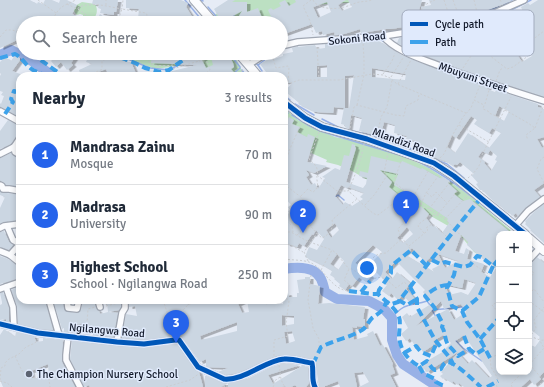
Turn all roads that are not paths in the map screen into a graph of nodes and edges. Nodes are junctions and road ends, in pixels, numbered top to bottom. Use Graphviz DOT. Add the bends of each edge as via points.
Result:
graph roads {
  1 [pos="194,0"];
  2 [pos="524,0"];
  3 [pos="502,10"];
  4 [pos="208,16"];
  5 [pos="402,33"];
  6 [pos="384,36"];
  7 [pos="288,44"];
  8 [pos="402,50"];
  9 [pos="415,56"];
  10 [pos="244,60"];
  11 [pos="257,60"];
  12 [pos="249,66"];
  13 [pos="254,72"];
  14 [pos="544,101"];
  15 [pos="288,106"];
  16 [pos="0,111"];
  17 [pos="16,120"];
  18 [pos="16,144"];
  19 [pos="14,147"];
  20 [pos="16,153"];
  21 [pos="0,154"];
  22 [pos="0,185"];
  23 [pos="16,190"];
  24 [pos="544,199"];
  25 [pos="16,225"];
  26 [pos="8,226"];
  27 [pos="515,226"];
  28 [pos="0,228"];
  29 [pos="521,231"];
  30 [pos="532,241"];
  31 [pos="16,242"];
  32 [pos="16,248"];
  33 [pos="542,249"];
  34 [pos="0,251"];
  35 [pos="10,255"];
  36 [pos="532,257"];
  37 [pos="16,260"];
  38 [pos="16,283"];
  39 [pos="3,288"];
  40 [pos="49,304"];
  41 [pos="68,304"];
  42 [pos="78,304"];
  43 [pos="99,304"];
  44 [pos="125,304"];
  45 [pos="100,307"];
  46 [pos="0,324"];
  47 [pos="14,327"];
  48 [pos="59,335"];
  49 [pos="68,337"];
  50 [pos="118,342"];
  51 [pos="312,386"];
  52 [pos="80,387"];
  1 -- 4 [label="street"];
  2 -- 3 [label="street, Sokoni Road"];
  5 -- 6 [label="street, Sokoni Road"];
  6 -- 7 [label="street, Sokoni Road"];
  6 -- 8 [label="street, Mbuyuni Street"];
  9 -- 14 [label="street, Mbuyuni Street"];
  10 -- 12 [label="street"];
  11 -- 12 [label="street"];
  12 -- 13 [label="street"];
  15 -- 27 [label="street, Mlandizi Road" via="322,126 376,142 438,165"];
  16 -- 17 [label="street"];
  18 -- 19 [label="street"];
  19 -- 20 [label="street"];
  19 -- 21 [label="street"];
  22 -- 23 [label="street" via="4,189"];
  24 -- 27 [label="street" via="528,211"];
  25 -- 26 [label="street"];
  26 -- 28 [label="street"];
  26 -- 31 [label="street"];
  27 -- 29 [label="street, Mlandizi Road"];
  30 -- 33 [label="street"];
  32 -- 35 [label="street"];
  33 -- 36 [label="street"];
  34 -- 35 [label="street"];
  35 -- 37 [label="street"];
  38 -- 39 [label="street"];
  39 -- 47 [label="street" via="13,307"];
  40 -- 48 [label="street"];
  41 -- 42 [label="street" via="68,308 74,309"];
  43 -- 45 [label="street"];
  44 -- 50 [label="street"];
  46 -- 47 [label="street, Ngilangwa Road"];
  47 -- 48 [label="street, Ngilangwa Road"];
  48 -- 49 [label="street, Ngilangwa Road"];
  49 -- 50 [label="street, Ngilangwa Road"];
  49 -- 52 [label="street" via="66,360"];
  50 -- 51 [label="street, Ngilangwa Road" via="144,344 179,340 198,367 228,379 278,360 291,359 312,363"];
}
